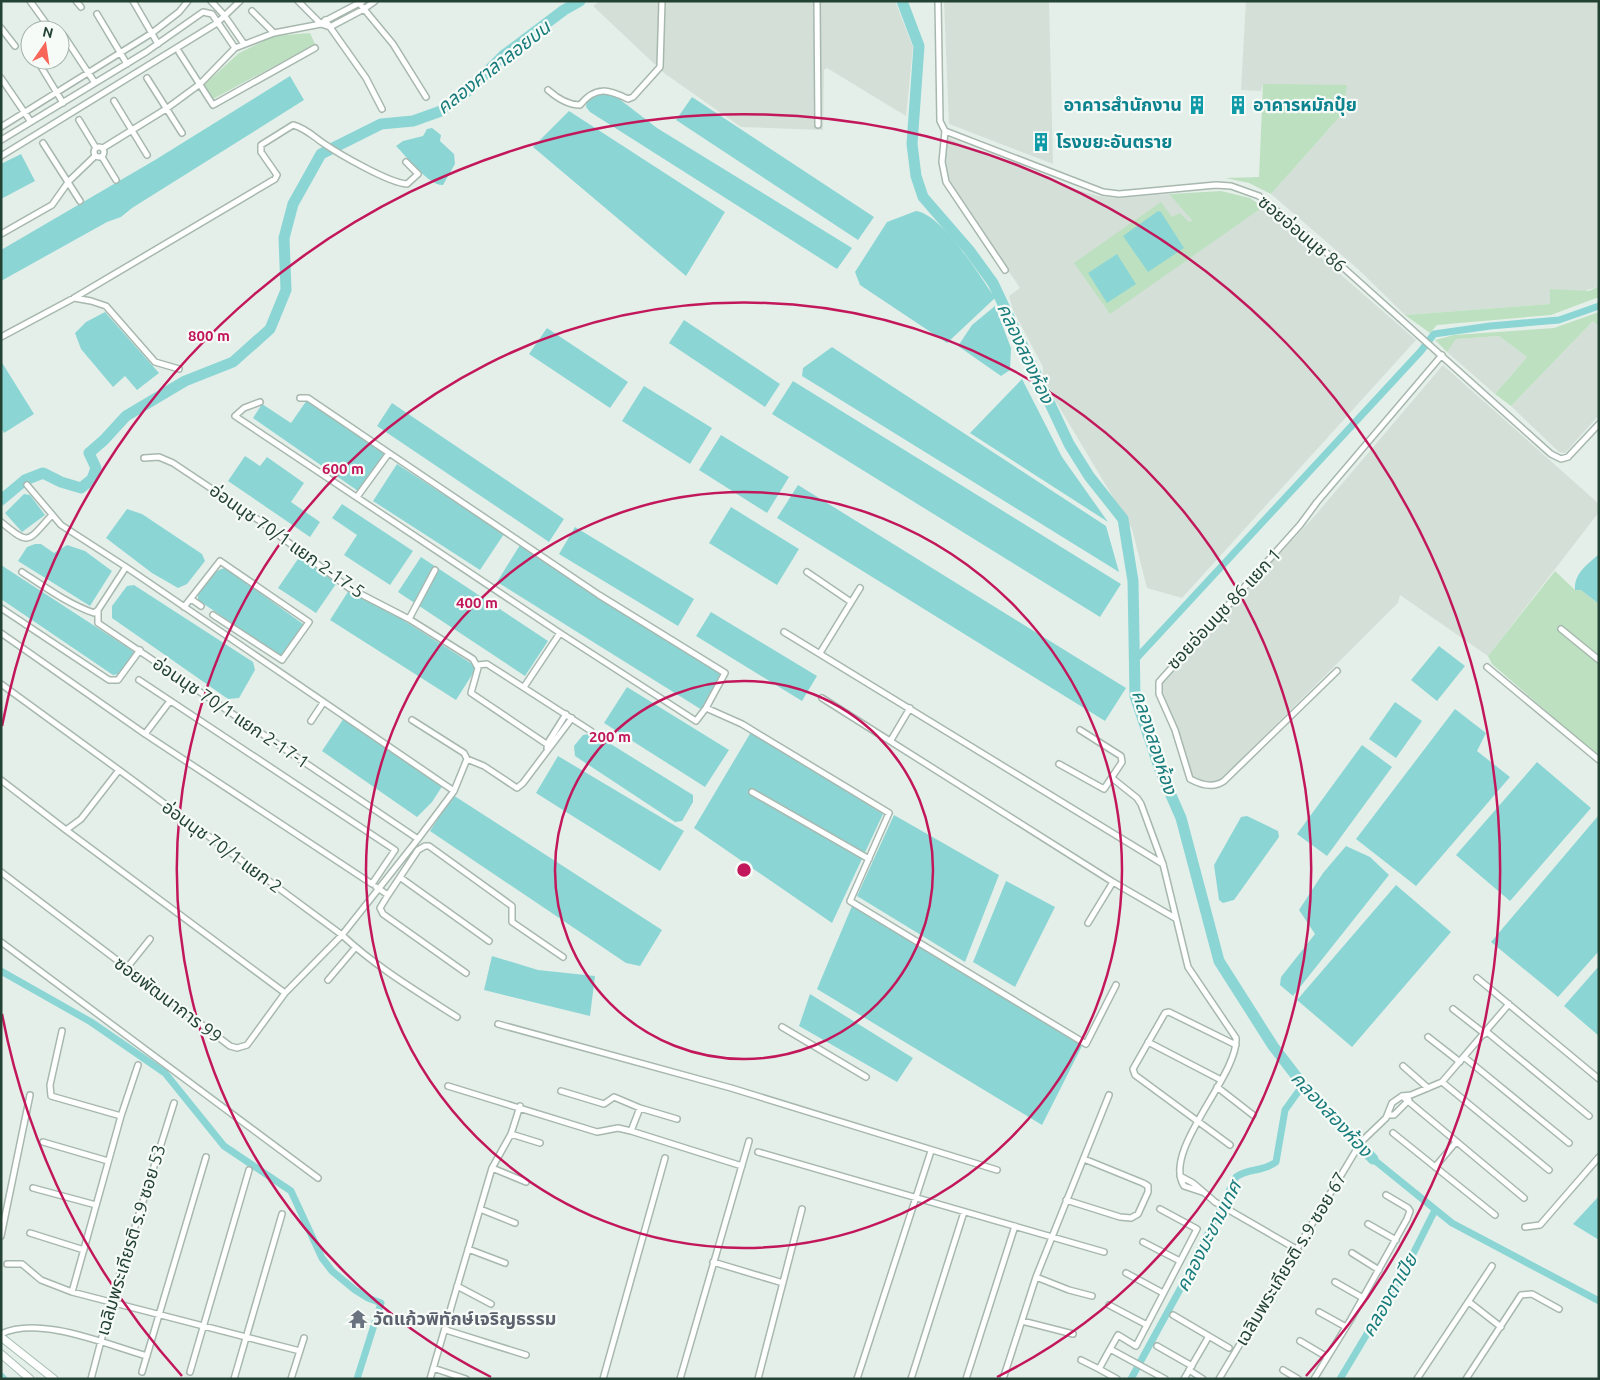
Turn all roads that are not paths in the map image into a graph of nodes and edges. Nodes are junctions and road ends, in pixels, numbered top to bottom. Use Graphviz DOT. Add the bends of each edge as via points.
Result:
graph roads {
  1 [pos="30,1"];
  2 [pos="76,1"];
  3 [pos="133,1"];
  4 [pos="211,1"];
  5 [pos="240,1"];
  6 [pos="298,1"];
  7 [pos="375,1"];
  8 [pos="662,1"];
  9 [pos="817,1"];
  10 [pos="938,1"];
  11 [pos="361,2"];
  12 [pos="184,3"];
  13 [pos="81,7"];
  14 [pos="364,9"];
  15 [pos="252,11"];
  16 [pos="97,14"];
  17 [pos="224,15"];
  18 [pos="44,20"];
  19 [pos="323,22"];
  20 [pos="217,23"];
  21 [pos="330,26"];
  22 [pos="1,28"];
  23 [pos="152,33"];
  24 [pos="274,33"];
  25 [pos="158,44"];
  26 [pos="244,44"];
  27 [pos="15,46"];
  28 [pos="70,46"];
  29 [pos="236,48"];
  30 [pos="315,48"];
  31 [pos="179,52"];
  32 [pos="120,53"];
  33 [pos="127,64"];
  34 [pos="43,70"];
  35 [pos="88,74"];
  36 [pos="1,78"];
  37 [pos="147,78"];
  38 [pos="95,84"];
  39 [pos="200,84"];
  40 [pos="548,90"];
  41 [pos="56,93"];
  42 [pos="426,97"];
  43 [pos="114,101"];
  44 [pos="62,103"];
  45 [pos="166,109"];
  46 [pos="382,109"];
  47 [pos="25,113"];
  48 [pos="79,120"];
  49 [pos="31,122"];
  50 [pos="818,125"];
  51 [pos="1,127"];
  52 [pos="132,129"];
  53 [pos="945,131"];
  54 [pos="182,133"];
  55 [pos="1,140"];
  56 [pos="43,143"];
  57 [pos="96,148"];
  58 [pos="102,148"];
  59 [pos="147,155"];
  60 [pos="1,156"];
  61 [pos="95,156"];
  62 [pos="102,156"];
  63 [pos="406,162"];
  64 [pos="116,180"];
  65 [pos="69,181"];
  66 [pos="80,201"];
  67 [pos="1,234"];
  68 [pos="1005,270"];
  69 [pos="74,298"];
  70 [pos="1,337"];
  71 [pos="1442,355"];
  72 [pos="180,369"];
  73 [pos="300,398"];
  74 [pos="260,402"];
  75 [pos="1599,424"];
  76 [pos="389,453"];
  77 [pos="144,458"];
  78 [pos="27,485"];
  79 [pos="357,497"];
  80 [pos="51,516"];
  81 [pos="1,522"];
  82 [pos="126,567"];
  83 [pos="435,570"];
  84 [pos="22,572"];
  85 [pos="806,572"];
  86 [pos="860,588"];
  87 [pos="191,599"];
  88 [pos="851,602"];
  89 [pos="201,606"];
  90 [pos="184,607"];
  91 [pos="1,608"];
  92 [pos="98,610"];
  93 [pos="212,615"];
  94 [pos="409,619"];
  95 [pos="1561,629"];
  96 [pos="784,632"];
  97 [pos="1,633"];
  98 [pos="560,633"];
  99 [pos="140,650"];
  100 [pos="820,653"];
  101 [pos="1599,660"];
  102 [pos="478,665"];
  103 [pos="1487,667"];
  104 [pos="1337,671"];
  105 [pos="138,680"];
  106 [pos="1,684"];
  107 [pos="524,688"];
  108 [pos="822,698"];
  109 [pos="170,701"];
  110 [pos="322,703"];
  111 [pos="706,708"];
  112 [pos="910,708"];
  113 [pos="566,714"];
  114 [pos="572,718"];
  115 [pos="412,720"];
  116 [pos="311,721"];
  117 [pos="1080,730"];
  118 [pos="592,731"];
  119 [pos="145,734"];
  120 [pos="891,740"];
  121 [pos="547,748"];
  122 [pos="467,759"];
  123 [pos="1599,760"];
  124 [pos="1059,764"];
  125 [pos="118,770"];
  126 [pos="1112,778"];
  127 [pos="1,780"];
  128 [pos="454,791"];
  129 [pos="752,792"];
  130 [pos="66,830"];
  131 [pos="418,839"];
  132 [pos="869,860"];
  133 [pos="1163,864"];
  134 [pos="1,872"];
  135 [pos="401,878"];
  136 [pos="1113,882"];
  137 [pos="372,884"];
  138 [pos="378,888"];
  139 [pos="388,895"];
  140 [pos="1175,918"];
  141 [pos="1088,923"];
  142 [pos="342,935"];
  143 [pos="150,939"];
  144 [pos="489,941"];
  145 [pos="1,942"];
  146 [pos="355,948"];
  147 [pos="563,957"];
  148 [pos="126,969"];
  149 [pos="466,973"];
  150 [pos="1477,978"];
  151 [pos="328,980"];
  152 [pos="1116,985"];
  153 [pos="285,993"];
  154 [pos="1509,1004"];
  155 [pos="1453,1008"];
  156 [pos="457,1017"];
  157 [pos="498,1024"];
  158 [pos="782,1027"];
  159 [pos="62,1031"];
  160 [pos="1486,1033"];
  161 [pos="1428,1037"];
  162 [pos="1148,1042"];
  163 [pos="1236,1045"];
  164 [pos="1464,1057"];
  165 [pos="1460,1062"];
  166 [pos="138,1065"];
  167 [pos="1403,1066"];
  168 [pos="866,1077"];
  169 [pos="1599,1079"];
  170 [pos="1221,1080"];
  171 [pos="1442,1082"];
  172 [pos="448,1086"];
  173 [pos="1217,1087"];
  174 [pos="1428,1088"];
  175 [pos="560,1091"];
  176 [pos="30,1095"];
  177 [pos="1109,1095"];
  178 [pos="1412,1095"];
  179 [pos="1402,1096"];
  180 [pos="1408,1102"];
  181 [pos="174,1103"];
  182 [pos="520,1106"];
  183 [pos="640,1108"];
  184 [pos="1253,1115"];
  185 [pos="121,1116"];
  186 [pos="1589,1116"];
  187 [pos="1387,1117"];
  188 [pos="676,1119"];
  189 [pos="1198,1120"];
  190 [pos="631,1131"];
  191 [pos="1393,1133"];
  192 [pos="511,1134"];
  193 [pos="749,1141"];
  194 [pos="43,1142"];
  195 [pos="1456,1142"];
  196 [pos="540,1143"];
  197 [pos="1569,1143"];
  198 [pos="1230,1145"];
  199 [pos="931,1151"];
  200 [pos="758,1152"];
  201 [pos="206,1157"];
  202 [pos="1599,1157"];
  203 [pos="665,1158"];
  204 [pos="1084,1159"];
  205 [pos="108,1161"];
  206 [pos="742,1166"];
  207 [pos="1435,1167"];
  208 [pos="492,1168"];
  209 [pos="249,1170"];
  210 [pos="997,1170"];
  211 [pos="1549,1170"];
  212 [pos="318,1178"];
  213 [pos="526,1182"];
  214 [pos="33,1188"];
  215 [pos="1386,1195"];
  216 [pos="915,1198"];
  217 [pos="1524,1198"];
  218 [pos="1066,1200"];
  219 [pos="96,1205"];
  220 [pos="480,1209"];
  221 [pos="802,1209"];
  222 [pos="1160,1209"];
  223 [pos="964,1212"];
  224 [pos="282,1214"];
  225 [pos="1495,1215"];
  226 [pos="515,1223"];
  227 [pos="1368,1224"];
  228 [pos="1015,1226"];
  229 [pos="1525,1227"];
  230 [pos="30,1233"];
  231 [pos="1,1236"];
  232 [pos="1051,1238"];
  233 [pos="1396,1240"];
  234 [pos="1143,1242"];
  235 [pos="468,1249"];
  236 [pos="84,1250"];
  237 [pos="1298,1250"];
  238 [pos="1104,1252"];
  239 [pos="1352,1253"];
  240 [pos="1180,1261"];
  241 [pos="505,1262"];
  242 [pos="713,1262"];
  243 [pos="7,1264"];
  244 [pos="1492,1266"];
  245 [pos="1379,1270"];
  246 [pos="1126,1273"];
  247 [pos="1036,1277"];
  248 [pos="1335,1282"];
  249 [pos="783,1283"];
  250 [pos="457,1286"];
  251 [pos="72,1292"];
  252 [pos="1163,1293"];
  253 [pos="1092,1296"];
  254 [pos="1363,1298"];
  255 [pos="111,1302"];
  256 [pos="1469,1302"];
  257 [pos="491,1304"];
  258 [pos="1109,1305"];
  259 [pos="1560,1309"];
  260 [pos="1319,1312"];
  261 [pos="1173,1314"];
  262 [pos="158,1315"];
  263 [pos="1022,1321"];
  264 [pos="1147,1325"];
  265 [pos="202,1326"];
  266 [pos="1346,1327"];
  267 [pos="1501,1327"];
  268 [pos="446,1330"];
  269 [pos="1073,1334"];
  270 [pos="1,1335"];
  271 [pos="1209,1336"];
  272 [pos="245,1337"];
  273 [pos="304,1338"];
  274 [pos="1300,1341"];
  275 [pos="100,1342"];
  276 [pos="1157,1346"];
  277 [pos="1229,1348"];
  278 [pos="1110,1349"];
  279 [pos="300,1351"];
  280 [pos="1,1354"];
  281 [pos="526,1355"];
  282 [pos="147,1356"];
  283 [pos="1327,1357"];
  284 [pos="1081,1360"];
  285 [pos="433,1368"];
  286 [pos="1190,1368"];
  287 [pos="1099,1369"];
  288 [pos="1283,1370"];
  289 [pos="142,1372"];
  290 [pos="190,1372"];
  291 [pos="29,1378"];
  292 [pos="91,1378"];
  293 [pos="1163,1378"];
  294 [pos="54,1379"];
  295 [pos="234,1379"];
  296 [pos="291,1379"];
  297 [pos="430,1379"];
  298 [pos="466,1379"];
  299 [pos="603,1379"];
  300 [pos="680,1379"];
  301 [pos="758,1379"];
  302 [pos="858,1379"];
  303 [pos="911,1379"];
  304 [pos="966,1379"];
  305 [pos="1003,1379"];
  306 [pos="1117,1379"];
  307 [pos="1184,1379"];
  308 [pos="1203,1379"];
  309 [pos="1219,1379"];
  310 [pos="1298,1379"];
  311 [pos="1314,1379"];
  312 [pos="1417,1379"];
  313 [pos="1466,1379"];
  1 -- 18 [label="street"];
  2 -- 13 [label="street"];
  3 -- 23 [label="street"];
  4 -- 17 [label="street"];
  5 -- 17 [label="street"];
  6 -- 19 [label="street"];
  7 -- 14 [label="street"];
  8 -- 40 [label="street" via="660,67 628,99 610,90 601,91 580,105 574,105"];
  9 -- 50 [label="street"];
  10 -- 53 [label="street" via="940,121"];
  11 -- 14 [label="street"];
  11 -- 19 [label="street"];
  12 -- 23 [label="street"];
  14 -- 21 [label="street"];
  14 -- 42 [label="street" via="393,44"];
  15 -- 24 [label="street"];
  16 -- 32 [label="street"];
  17 -- 20 [label="street"];
  17 -- 26 [label="street"];
  19 -- 21 [label="street"];
  19 -- 24 [label="street"];
  20 -- 25 [label="street" via="212,14 203,12"];
  20 -- 29 [label="street"];
  20 -- 60 [label="street"];
  21 -- 46 [label="street" via="366,78"];
  22 -- 27 [label="street"];
  23 -- 25 [label="street"];
  23 -- 32 [label="street"];
  24 -- 26 [label="street"];
  25 -- 33 [label="street"];
  26 -- 29 [label="street"];
  28 -- 35 [label="street"];
  29 -- 39 [label="street"];
  30 -- 39 [label="street" via="216,104 210,103"];
  31 -- 39 [label="street"];
  32 -- 33 [label="street"];
  32 -- 35 [label="street"];
  33 -- 38 [label="street"];
  34 -- 41 [label="street"];
  35 -- 38 [label="street"];
  35 -- 41 [label="street"];
  36 -- 47 [label="street"];
  37 -- 45 [label="street"];
  38 -- 44 [label="street"];
  39 -- 45 [label="street"];
  41 -- 44 [label="street"];
  41 -- 47 [label="street"];
  43 -- 52 [label="street"];
  44 -- 49 [label="street"];
  45 -- 52 [label="street"];
  45 -- 54 [label="street"];
  47 -- 49 [label="street"];
  47 -- 51 [label="street"];
  48 -- 57 [label="street"];
  49 -- 55 [label="street"];
  52 -- 58 [label="street"];
  52 -- 59 [label="street"];
  53 -- 68 [label="street" via="942,162 946,182"];
  53 -- 71 [label="street, ซอยอ่อนนุช 86" via="1103,192 1118,194 1216,185 1248,191 1259,196"];
  56 -- 65 [label="street"];
  57 -- 58 [label="street"];
  57 -- 61 [label="street"];
  58 -- 62 [label="street"];
  61 -- 62 [label="street"];
  61 -- 65 [label="street"];
  62 -- 64 [label="street"];
  63 -- 69 [label="street" via="418,174 407,184 401,184 324,144 302,127 293,125 261,145 260,152 277,175 274,179"];
  65 -- 66 [label="street"];
  65 -- 67 [label="street" via="52,205"];
  69 -- 70 [label="street"];
  69 -- 72 [label="street" via="106,306 156,362"];
  71 -- 75 [label="street, ซอยอ่อนนุช 86" via="1556,457 1568,457"];
  71 -- 104 [label="street, ซอยอ่อนนุช 86 แยก 1" via="1300,525 1159,682 1159,694 1175,730 1190,779 1208,786 1217,786 1224,781"];
  73 -- 76 [label="street" via="308,398"];
  74 -- 79 [label="street" via="244,408 235,416"];
  76 -- 79 [label="street"];
  76 -- 111 [label="street" via="599,596 725,673"];
  77 -- 94 [label="street, อ่อนนุช 70/1 แยก 2-17-5" via="159,457 181,468 260,521 349,588"];
  78 -- 80 [label="street"];
  79 -- 98 [label="street"];
  80 -- 81 [label="street" via="32,537 26,539"];
  80 -- 82 [label="street"];
  82 -- 90 [label="street"];
  82 -- 92 [label="street"];
  83 -- 94 [label="street"];
  84 -- 92 [label="street" via="94,613"];
  85 -- 88 [label="street"];
  86 -- 88 [label="street"];
  87 -- 89 [label="street"];
  87 -- 90 [label="street"];
  87 -- 93 [label="street" via="220,561 309,622 282,660"];
  88 -- 100 [label="street"];
  90 -- 110 [label="street"];
  91 -- 99 [label="street" via="109,680 118,680"];
  92 -- 99 [label="street, อ่อนนุช 70/1 แยก 2-17-1" via="98,623"];
  94 -- 102 [label="street, อ่อนนุช 70/1 แยก 2-17-5"];
  95 -- 101 [label="street"];
  96 -- 100 [label="street"];
  97 -- 119 [label="street"];
  98 -- 107 [label="street"];
  98 -- 111 [label="street" via="696,721"];
  99 -- 131 [label="street, อ่อนนุช 70/1 แยก 2-17-1"];
  100 -- 112 [label="street"];
  102 -- 107 [label="street, อ่อนนุช 70/1 แยก 2-17-5" via="487,664"];
  102 -- 121 [label="street" via="471,693"];
  103 -- 123 [label="street"];
  105 -- 109 [label="street"];
  106 -- 125 [label="street, อ่อนนุช 70/1 แยก 2"];
  107 -- 113 [label="street, อ่อนนุช 70/1 แยก 2-17-5"];
  108 -- 120 [label="street"];
  109 -- 119 [label="street"];
  109 -- 137 [label="street" via="395,850"];
  110 -- 116 [label="street"];
  110 -- 128 [label="street"];
  111 -- 132 [label="street" via="742,724 889,812"];
  112 -- 120 [label="street"];
  112 -- 133 [label="street"];
  113 -- 114 [label="street, อ่อนนุช 70/1 แยก 2-17-5"];
  113 -- 121 [label="street"];
  114 -- 118 [label="street, อ่อนนุช 70/1 แยก 2-17-5"];
  114 -- 121 [label="street" via="556,742"];
  115 -- 122 [label="street" via="464,753"];
  117 -- 126 [label="street" via="1121,756 1122,762"];
  119 -- 137 [label="street"];
  120 -- 136 [label="street"];
  121 -- 122 [label="street" via="524,784 516,788 484,766"];
  122 -- 128 [label="street, ซอยพัฒนาการ 99"];
  124 -- 126 [label="street" via="1101,788 1107,786"];
  125 -- 130 [label="street" via="81,819"];
  125 -- 142 [label="street, อ่อนนุช 70/1 แยก 2"];
  126 -- 133 [label="street" via="1142,804"];
  127 -- 130 [label="street"];
  128 -- 131 [label="street, ซอยพัฒนาการ 99"];
  129 -- 132 [label="street"];
  130 -- 153 [label="street"];
  131 -- 138 [label="street, ซอยพัฒนาการ 99"];
  132 -- 152 [label="street" via="850,901 1086,1044"];
  133 -- 140 [label="street"];
  134 -- 148 [label="street, ซอยพัฒนาการ 99"];
  135 -- 139 [label="street"];
  135 -- 144 [label="street"];
  135 -- 147 [label="street" via="421,847 429,846 512,906 512,922"];
  136 -- 140 [label="street"];
  136 -- 141 [label="street"];
  137 -- 138 [label="street"];
  138 -- 139 [label="street"];
  138 -- 142 [label="street, ซอยพัฒนาการ 99"];
  139 -- 149 [label="street" via="380,908 383,914"];
  140 -- 163 [label="street" via="1188,968 1233,1033"];
  142 -- 146 [label="street, อ่อนนุช 70/1 แยก 2"];
  142 -- 153 [label="street, ซอยพัฒนาการ 99"];
  143 -- 148 [label="street"];
  145 -- 212 [label="street"];
  146 -- 151 [label="street"];
  146 -- 156 [label="street, อ่อนนุช 70/1 แยก 2"];
  148 -- 153 [label="street, ซอยพัฒนาการ 99" via="237,1048 246,1045"];
  150 -- 154 [label="street"];
  154 -- 160 [label="street"];
  154 -- 169 [label="street"];
  155 -- 160 [label="street"];
  157 -- 199 [label="street" via="731,1088"];
  158 -- 168 [label="street"];
  159 -- 185 [label="street" via="50,1085 51,1096"];
  160 -- 164 [label="street"];
  160 -- 186 [label="street"];
  161 -- 165 [label="street"];
  162 -- 163 [label="street" via="1165,1013 1169,1012"];
  162 -- 170 [label="street"];
  162 -- 189 [label="street" via="1133,1069 1135,1075"];
  163 -- 170 [label="street"];
  164 -- 165 [label="street"];
  164 -- 197 [label="street"];
  165 -- 171 [label="street"];
  166 -- 185 [label="street"];
  167 -- 174 [label="street"];
  170 -- 173 [label="street"];
  171 -- 174 [label="street"];
  171 -- 211 [label="street"];
  172 -- 182 [label="street"];
  173 -- 184 [label="street"];
  173 -- 189 [label="street"];
  174 -- 178 [label="street"];
  175 -- 183 [label="street" via="601,1104 614,1097"];
  176 -- 231 [label="street"];
  177 -- 204 [label="street"];
  178 -- 179 [label="street"];
  178 -- 180 [label="street"];
  179 -- 180 [label="street"];
  179 -- 187 [label="street" via="1392,1103"];
  180 -- 187 [label="street"];
  180 -- 195 [label="street"];
  181 -- 255 [label="street, เฉลิมพระเกียรติ ร.9 ซอย 53"];
  182 -- 190 [label="street" via="596,1132 618,1128"];
  182 -- 192 [label="street"];
  183 -- 188 [label="street"];
  183 -- 190 [label="street"];
  185 -- 205 [label="street"];
  187 -- 237 [label="street, เฉลิมพระเกียรติ ร.9 ซอย 67" via="1361,1142"];
  189 -- 198 [label="street"];
  189 -- 237 [label="street" via="1180,1160 1180,1176 1215,1202"];
  190 -- 206 [label="street"];
  191 -- 207 [label="street"];
  192 -- 196 [label="street"];
  192 -- 208 [label="street"];
  193 -- 206 [label="street"];
  194 -- 205 [label="street"];
  195 -- 207 [label="street"];
  195 -- 217 [label="street"];
  199 -- 210 [label="street"];
  199 -- 216 [label="street"];
  200 -- 216 [label="street"];
  201 -- 262 [label="street"];
  202 -- 229 [label="street" via="1540,1224"];
  203 -- 299 [label="street"];
  204 -- 218 [label="street"];
  204 -- 218 [label="street" via="1143,1183 1148,1186 1148,1192 1138,1214 1131,1218"];
  205 -- 219 [label="street"];
  206 -- 242 [label="street"];
  207 -- 225 [label="street"];
  208 -- 213 [label="street"];
  208 -- 220 [label="street"];
  209 -- 265 [label="street"];
  214 -- 219 [label="street"];
  215 -- 233 [label="street" via="1410,1211"];
  216 -- 223 [label="street"];
  216 -- 302 [label="street"];
  218 -- 232 [label="street"];
  219 -- 236 [label="street"];
  220 -- 226 [label="street"];
  220 -- 235 [label="street"];
  221 -- 249 [label="street"];
  222 -- 240 [label="street" via="1196,1229"];
  223 -- 228 [label="street"];
  223 -- 303 [label="street"];
  224 -- 272 [label="street"];
  227 -- 233 [label="street"];
  228 -- 232 [label="street"];
  228 -- 304 [label="street"];
  230 -- 236 [label="street"];
  232 -- 238 [label="street"];
  232 -- 247 [label="street"];
  233 -- 245 [label="street"];
  234 -- 240 [label="street"];
  235 -- 241 [label="street"];
  235 -- 250 [label="street"];
  236 -- 251 [label="street"];
  237 -- 309 [label="street, เฉลิมพระเกียรติ ร.9 ซอย 67"];
  239 -- 245 [label="street"];
  240 -- 252 [label="street"];
  242 -- 249 [label="street"];
  242 -- 300 [label="street"];
  243 -- 251 [label="street" via="22,1264 40,1280"];
  244 -- 256 [label="street"];
  245 -- 254 [label="street"];
  246 -- 252 [label="street"];
  247 -- 253 [label="street"];
  247 -- 263 [label="street"];
  248 -- 254 [label="street"];
  249 -- 301 [label="street"];
  250 -- 257 [label="street"];
  250 -- 268 [label="street"];
  251 -- 255 [label="street"];
  252 -- 264 [label="street"];
  254 -- 266 [label="street"];
  255 -- 262 [label="street"];
  255 -- 275 [label="street, เฉลิมพระเกียรติ ร.9 ซอย 53"];
  256 -- 267 [label="street"];
  256 -- 312 [label="street"];
  258 -- 264 [label="street"];
  259 -- 267 [label="street" via="1526,1293 1521,1295"];
  260 -- 266 [label="street"];
  261 -- 271 [label="street"];
  262 -- 265 [label="street"];
  262 -- 282 [label="street"];
  263 -- 269 [label="street"];
  263 -- 305 [label="street"];
  264 -- 278 [label="street" via="1136,1346 1118,1335"];
  265 -- 272 [label="street"];
  265 -- 290 [label="street"];
  266 -- 283 [label="street"];
  267 -- 313 [label="street"];
  268 -- 281 [label="street"];
  268 -- 285 [label="street"];
  270 -- 275 [label="street" via="16,1328 29,1328"];
  270 -- 294 [label="main road"];
  271 -- 277 [label="street"];
  271 -- 286 [label="street"];
  272 -- 279 [label="street"];
  272 -- 295 [label="street"];
  273 -- 279 [label="street"];
  274 -- 283 [label="street"];
  275 -- 282 [label="street"];
  275 -- 292 [label="street, เฉลิมพระเกียรติ ร.9 ซอย 53"];
  276 -- 286 [label="street"];
  278 -- 287 [label="street"];
  278 -- 293 [label="street"];
  279 -- 296 [label="street"];
  280 -- 291 [label="main road"];
  282 -- 289 [label="street"];
  283 -- 311 [label="street"];
  284 -- 287 [label="street"];
  285 -- 297 [label="street"];
  285 -- 298 [label="street"];
  286 -- 307 [label="street"];
  286 -- 308 [label="street"];
  287 -- 306 [label="street"];
  288 -- 310 [label="street"];
}
